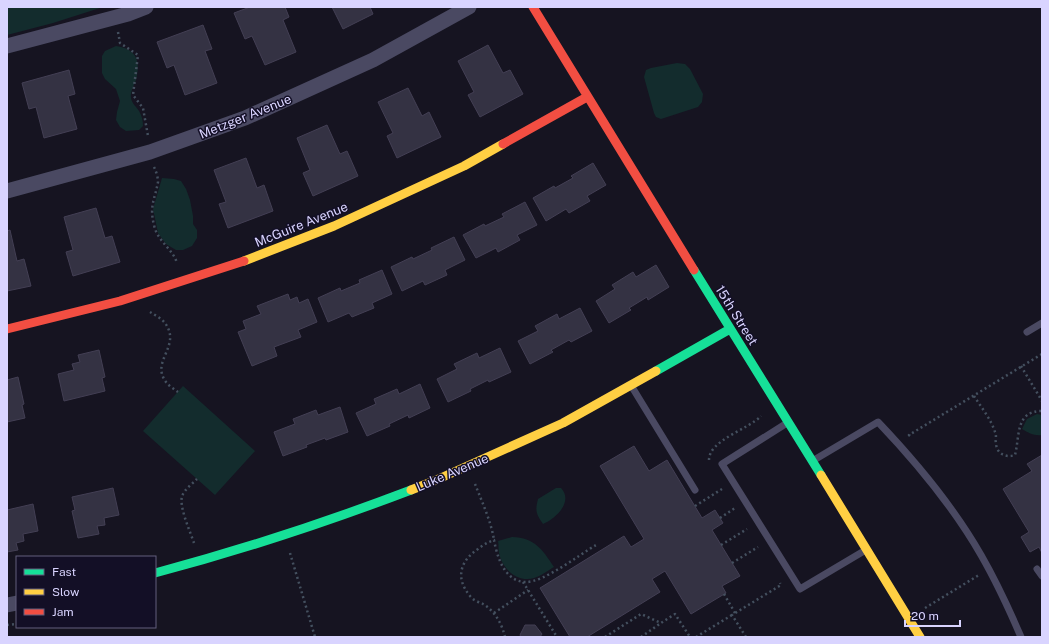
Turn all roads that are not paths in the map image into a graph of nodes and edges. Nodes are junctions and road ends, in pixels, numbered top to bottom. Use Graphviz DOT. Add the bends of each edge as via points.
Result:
graph roads {
  1 [pos="146,7"];
  2 [pos="469,7"];
  3 [pos="533,7"];
  4 [pos="7,46"];
  5 [pos="587,97"];
  6 [pos="7,191"];
  7 [pos="1042,323"];
  8 [pos="7,329"];
  9 [pos="730,329"];
  10 [pos="1027,332"];
  11 [pos="631,385"];
  12 [pos="788,422"];
  13 [pos="812,462"];
  14 [pos="695,490"];
  15 [pos="866,550"];
  16 [pos="1037,569"];
  17 [pos="156,573"];
  18 [pos="1042,576"];
  19 [pos="920,637"];
  20 [pos="1021,637"];
  1 -- 4 [label="street"];
  2 -- 6 [label="street, Metzger Avenue" via="373,60 245,118 150,152"];
  3 -- 5 [label="street, 15th Street"];
  5 -- 8 [label="street, McGuire Avenue" via="464,166 334,226 252,258 129,298"];
  5 -- 9 [label="street, 15th Street"];
  7 -- 10 [label="lane"];
  9 -- 11 [label="street, Luke Avenue"];
  9 -- 12 [label="street, 15th Street"];
  11 -- 14 [label="lane"];
  11 -- 17 [label="street, Luke Avenue" via="563,423 434,481 286,535"];
  12 -- 13 [label="street, 15th Street"];
  12 -- 15 [label="lane" via="722,464 800,590"];
  13 -- 15 [label="street, 15th Street"];
  13 -- 20 [label="lane" via="878,422 931,481 957,516 989,569"];
  15 -- 19 [label="street, 15th Street"];
  16 -- 18 [label="lane"];
}
